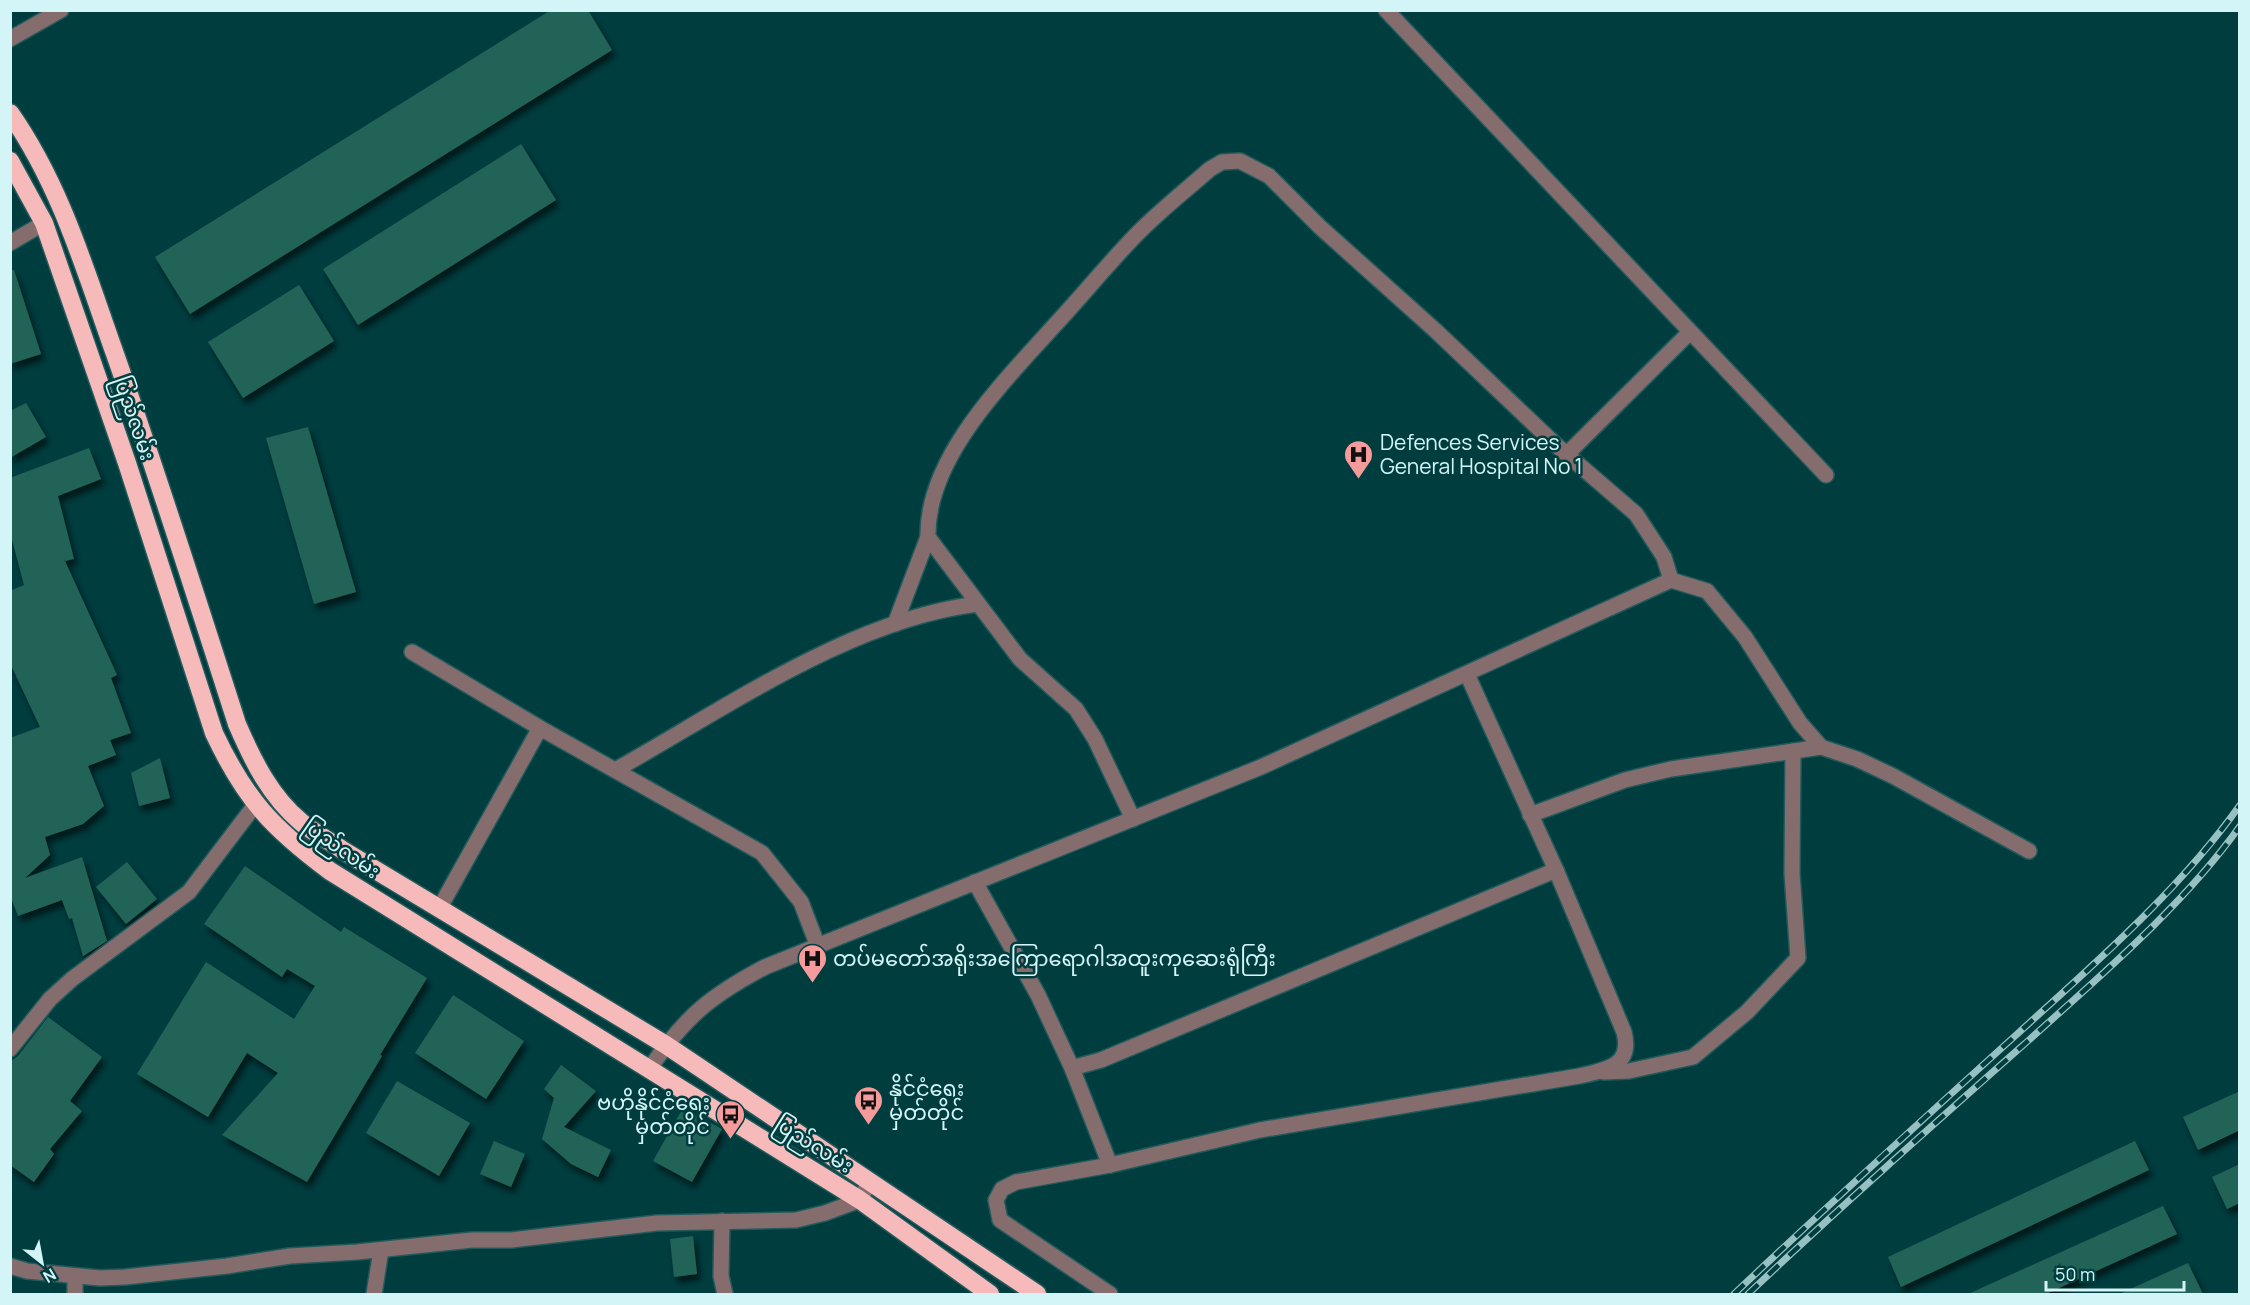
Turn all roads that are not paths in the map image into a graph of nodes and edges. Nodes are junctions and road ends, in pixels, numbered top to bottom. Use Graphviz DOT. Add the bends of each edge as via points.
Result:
graph roads {
  1 [pos="61,10"];
  2 [pos="1386,10"];
  3 [pos="10,39"];
  4 [pos="10,113"];
  5 [pos="10,161"];
  6 [pos="44,223"];
  7 [pos="10,243"];
  8 [pos="1690,332"];
  9 [pos="1567,454"];
  10 [pos="1826,475"];
  11 [pos="928,537"];
  12 [pos="1671,580"];
  13 [pos="978,604"];
  14 [pos="895,624"];
  15 [pos="412,652"];
  16 [pos="1467,674"];
  17 [pos="540,728"];
  18 [pos="1821,747"];
  19 [pos="1793,750"];
  20 [pos="617,770"];
  21 [pos="255,805"];
  22 [pos="1530,815"];
  23 [pos="1133,819"];
  24 [pos="2029,851"];
  25 [pos="1556,870"];
  26 [pos="975,882"];
  27 [pos="440,909"];
  28 [pos="817,944"];
  29 [pos="666,1045"];
  30 [pos="10,1049"];
  31 [pos="650,1068"];
  32 [pos="1072,1068"];
  33 [pos="1600,1072"];
  34 [pos="1110,1165"];
  35 [pos="870,1181"];
  36 [pos="860,1200"];
  37 [pos="722,1221"];
  38 [pos="381,1250"];
  39 [pos="10,1266"];
  40 [pos="75,1276"];
  41 [pos="75,1294"];
  42 [pos="374,1294"];
  43 [pos="725,1294"];
  44 [pos="990,1294"];
  45 [pos="1037,1294"];
  46 [pos="1110,1294"];
  1 -- 3 [label="street"];
  2 -- 8 [label="street"];
  4 -- 27 [label="highway" via="32,145 65,211 150,454 237,724 253,760 273,793 301,822"];
  5 -- 6 [label="highway, ပြည်လမ်း"];
  6 -- 7 [label="street"];
  6 -- 21 [label="highway, ပြည်လမ်း" via="214,733 232,772"];
  8 -- 9 [label="street"];
  8 -- 10 [label="street"];
  9 -- 11 [label="street" via="1269,176 1240,161 1222,162 1137,234 1007,378 956,447 939,483 928,520"];
  9 -- 12 [label="street" via="1636,514 1664,557"];
  11 -- 13 [label="street"];
  11 -- 14 [label="street"];
  12 -- 16 [label="street"];
  12 -- 18 [label="street" via="1707,591 1745,637 1800,723"];
  13 -- 14 [label="street" via="940,609"];
  13 -- 23 [label="street" via="1020,659 1076,710 1095,738"];
  14 -- 20 [label="street" via="827,653 738,699"];
  15 -- 17 [label="street"];
  16 -- 22 [label="street"];
  16 -- 23 [label="street"];
  17 -- 20 [label="street"];
  17 -- 27 [label="street"];
  18 -- 19 [label="street"];
  18 -- 24 [label="street" via="1893,776"];
  19 -- 22 [label="street" via="1625,780"];
  19 -- 33 [label="street" via="1792,873 1798,958 1747,1012 1693,1057 1629,1071"];
  20 -- 28 [label="street" via="762,853 801,902"];
  21 -- 30 [label="street" via="189,892 72,979 50,999"];
  21 -- 31 [label="highway, ပြည်လမ်း" via="289,841 330,871"];
  22 -- 25 [label="street"];
  23 -- 26 [label="street"];
  25 -- 32 [label="street" via="1101,1060"];
  25 -- 33 [label="street" via="1628,1046 1624,1057"];
  26 -- 28 [label="street"];
  26 -- 32 [label="street" via="1038,995"];
  27 -- 29 [label="highway"];
  28 -- 29 [label="street" via="731,985 696,1010"];
  29 -- 31 [label="street"];
  29 -- 35 [label="highway"];
  31 -- 36 [label="highway, ပြည်လမ်း"];
  32 -- 34 [label="street"];
  33 -- 34 [label="street" via="1260,1130"];
  34 -- 46 [label="street" via="1016,1182 1002,1189 996,1200 1000,1220"];
  35 -- 36 [label="street"];
  35 -- 45 [label="highway"];
  36 -- 37 [label="street" via="796,1220"];
  36 -- 44 [label="highway, ပြည်လမ်း"];
  37 -- 38 [label="street" via="657,1223"];
  37 -- 43 [label="street" via="721,1276"];
  38 -- 40 [label="street" via="290,1256 125,1277"];
  38 -- 42 [label="street"];
  39 -- 40 [label="street"];
  40 -- 41 [label="street"];
}
